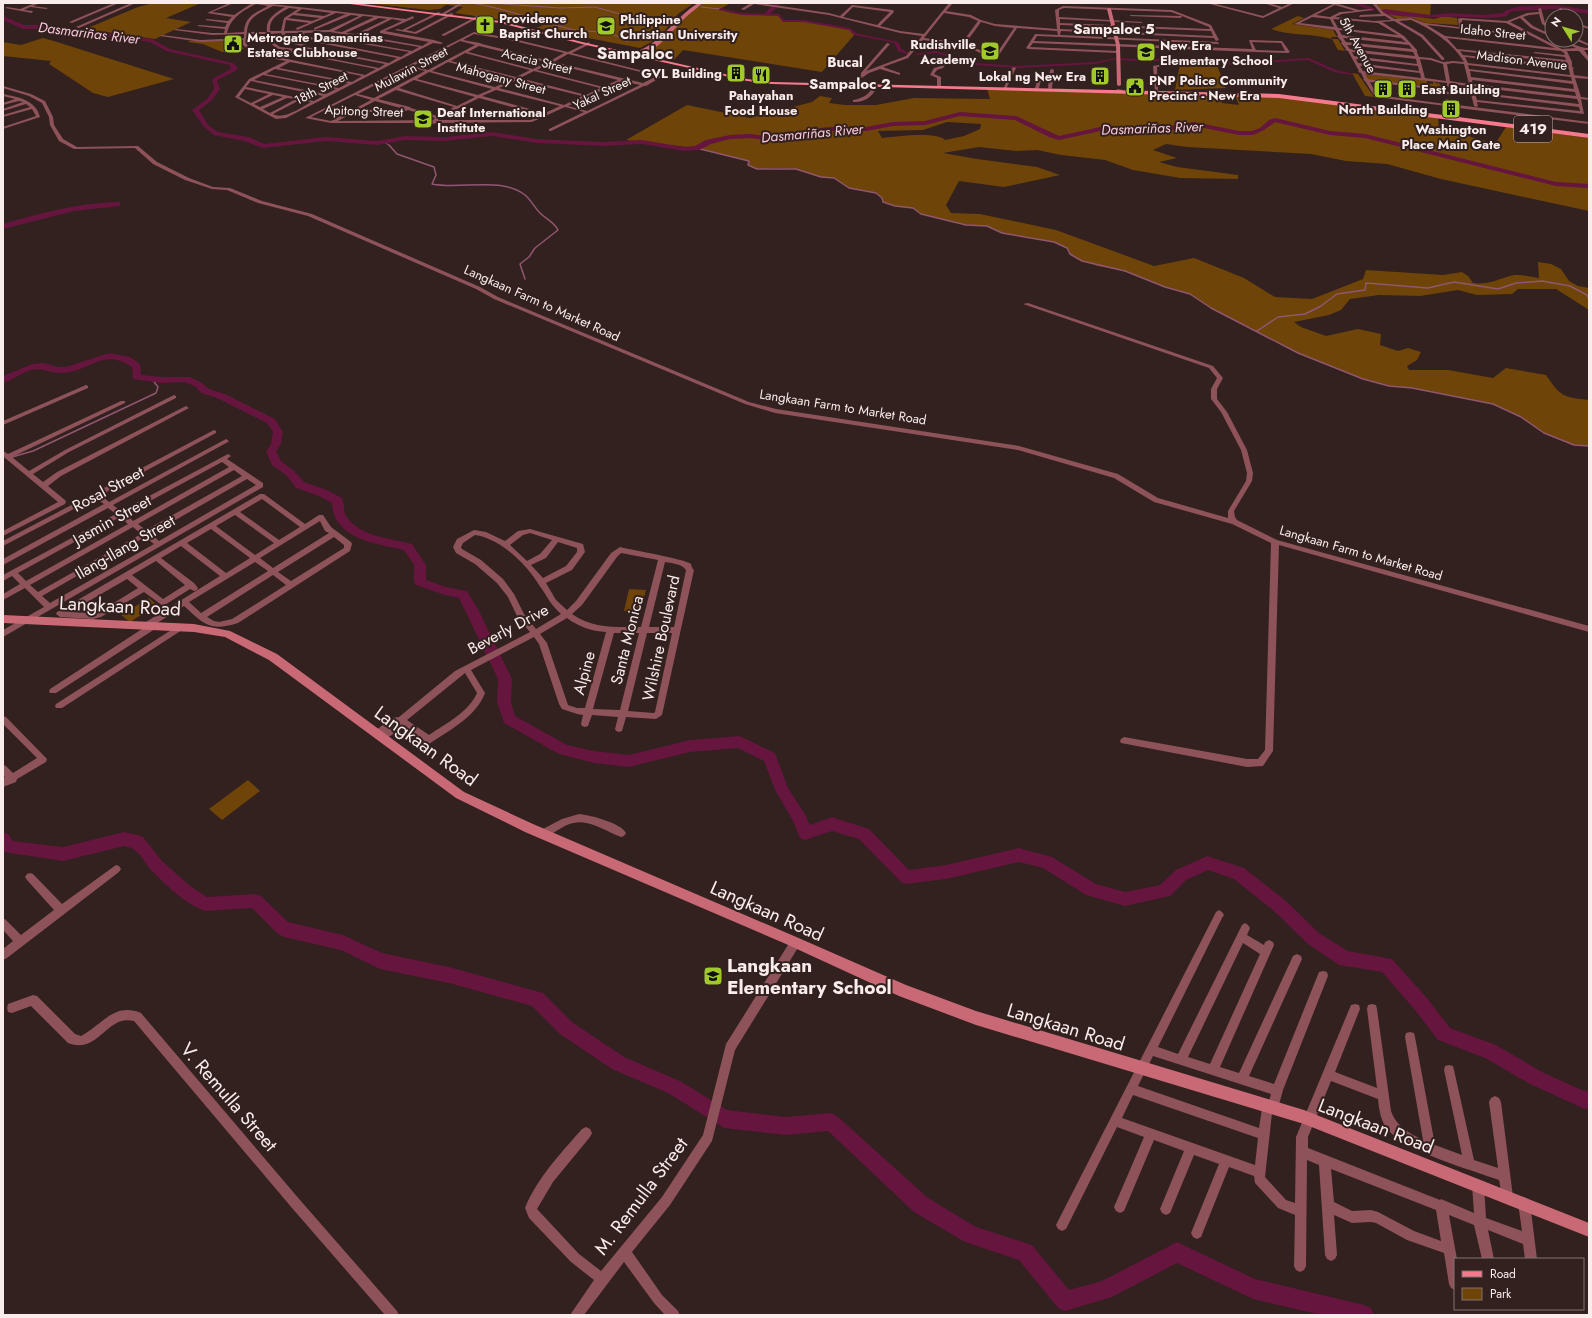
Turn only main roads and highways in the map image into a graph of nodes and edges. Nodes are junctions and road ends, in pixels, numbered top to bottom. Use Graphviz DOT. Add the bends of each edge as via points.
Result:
graph roads {
  1 [pos="344,3"];
  2 [pos="356,3"];
  3 [pos="441,13"];
  4 [pos="1004,88"];
  5 [pos="1119,88"];
  6 [pos="1168,92"];
  7 [pos="1589,135"];
  1 -- 3 [label="main road, 419"];
  2 -- 3 [label="main road, 419"];
  3 -- 4 [label="main road, 419" via="502,20 587,44 756,82"];
  4 -- 5 [label="main road, 419"];
  4 -- 5 [label="main road, 419"];
  5 -- 6 [label="main road, 419"];
  5 -- 6 [label="main road, 419"];
  6 -- 7 [label="main road, 419" via="1280,96 1451,112 1459,118"];
}
